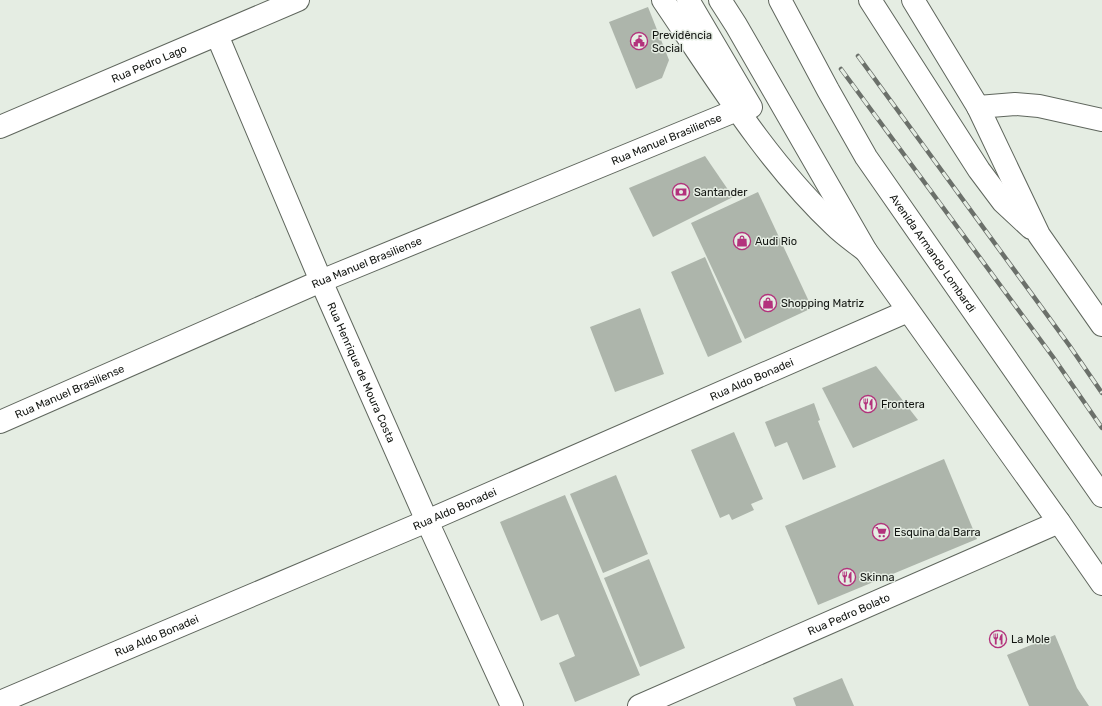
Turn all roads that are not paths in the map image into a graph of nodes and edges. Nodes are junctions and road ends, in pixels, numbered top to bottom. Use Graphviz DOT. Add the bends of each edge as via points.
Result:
graph roads {
  1 [pos="298,0"];
  2 [pos="663,0"];
  3 [pos="688,0"];
  4 [pos="720,0"];
  5 [pos="780,0"];
  6 [pos="870,0"];
  7 [pos="913,0"];
  8 [pos="217,35"];
  9 [pos="978,107"];
  10 [pos="737,110"];
  11 [pos="1102,119"];
  12 [pos="0,127"];
  13 [pos="789,176"];
  14 [pos="1040,235"];
  15 [pos="866,251"];
  16 [pos="321,281"];
  17 [pos="908,311"];
  18 [pos="1102,325"];
  19 [pos="0,422"];
  20 [pos="1102,496"];
  21 [pos="427,521"];
  22 [pos="1059,522"];
  23 [pos="1102,584"];
  24 [pos="0,702"];
  25 [pos="512,706"];
  26 [pos="639,706"];
  1 -- 8 [label="main road, Rua Pedro Lago"];
  2 -- 10 [label="main road"];
  3 -- 13 [label="main road"];
  4 -- 15 [label="main road"];
  5 -- 20 [label="main road, Avenida Armando Lombardi" via="866,157"];
  6 -- 14 [label="main road" via="979,170 1003,202"];
  7 -- 9 [label="main road"];
  8 -- 12 [label="main road, Rua Pedro Lago"];
  8 -- 16 [label="main road, Rua Henrique de Moura Costa"];
  9 -- 11 [label="main road" via="1031,105"];
  9 -- 14 [label="main road"];
  10 -- 13 [label="main road"];
  10 -- 16 [label="main road, Rua Manuel Brasiliense"];
  13 -- 15 [label="main road" via="836,227"];
  14 -- 18 [label="main road"];
  15 -- 17 [label="main road"];
  16 -- 19 [label="main road, Rua Manuel Brasiliense"];
  16 -- 21 [label="main road, Rua Henrique de Moura Costa"];
  17 -- 21 [label="main road, Rua Aldo Bonadei"];
  17 -- 22 [label="main road"];
  21 -- 24 [label="main road, Rua Aldo Bonadei"];
  21 -- 25 [label="main road, Rua Henrique de Moura Costa"];
  22 -- 23 [label="main road"];
  22 -- 26 [label="main road, Rua Pedro Bolato"];
}
